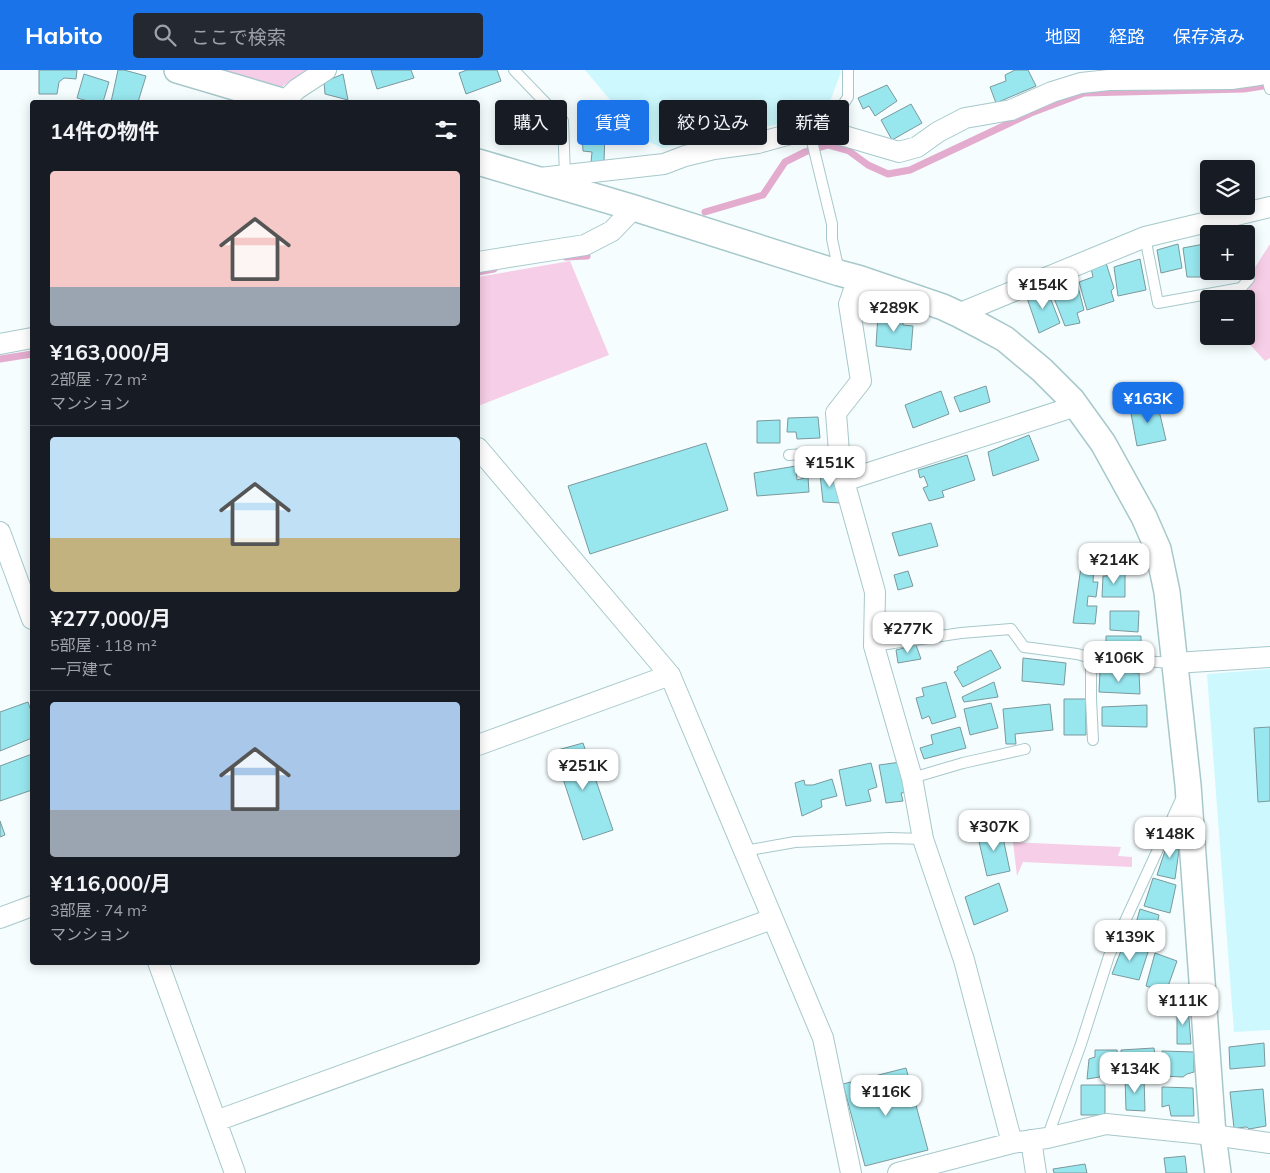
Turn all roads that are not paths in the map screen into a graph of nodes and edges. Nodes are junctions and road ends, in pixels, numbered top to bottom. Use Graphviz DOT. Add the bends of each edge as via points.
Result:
graph roads {
  1 [pos="177,70"];
  2 [pos="326,70"];
  3 [pos="514,70"];
  4 [pos="848,70"];
  5 [pos="1267,77"];
  6 [pos="278,100"];
  7 [pos="287,100"];
  8 [pos="846,100"];
  9 [pos="849,137"];
  10 [pos="777,139"];
  11 [pos="814,145"];
  12 [pos="480,163"];
  13 [pos="565,176"];
  14 [pos="533,179"];
  15 [pos="1270,207"];
  16 [pos="634,208"];
  17 [pos="1145,237"];
  18 [pos="480,262"];
  19 [pos="849,276"];
  20 [pos="1248,280"];
  21 [pos="958,314"];
  22 [pos="30,338"];
  23 [pos="0,344"];
  24 [pos="1076,406"];
  25 [pos="480,450"];
  26 [pos="839,452"];
  27 [pos="789,455"];
  28 [pos="844,481"];
  29 [pos="0,532"];
  30 [pos="30,614"];
  31 [pos="874,646"];
  32 [pos="1270,657"];
  33 [pos="1091,658"];
  34 [pos="1175,664"];
  35 [pos="670,675"];
  36 [pos="1092,740"];
  37 [pos="480,744"];
  38 [pos="1025,750"];
  39 [pos="912,778"];
  40 [pos="1188,785"];
  41 [pos="924,839"];
  42 [pos="744,851"];
  43 [pos="30,907"];
  44 [pos="0,918"];
  45 [pos="772,919"];
  46 [pos="159,965"];
  47 [pos="216,1121"];
  48 [pos="1213,1135"];
  49 [pos="1030,1140"];
  50 [pos="1270,1143"];
  51 [pos="235,1173"];
  52 [pos="851,1173"];
  53 [pos="898,1173"];
  54 [pos="1036,1173"];
  55 [pos="1218,1173"];
  1 -- 6 [label="street"];
  2 -- 7 [label="street" via="297,89"];
  3 -- 13 [label="lane" via="563,121"];
  4 -- 8 [label="lane"];
  5 -- 9 [label="street" via="1081,83 1011,110 965,118 917,146 899,152"];
  10 -- 13 [label="street" via="714,149 664,164"];
  11 -- 19 [label="lane" via="832,224 832,239"];
  12 -- 14 [label="street"];
  13 -- 14 [label="street"];
  14 -- 16 [label="street"];
  15 -- 17 [label="street"];
  16 -- 18 [label="street" via="612,231 585,244"];
  16 -- 19 [label="street"];
  17 -- 20 [label="lane" via="1158,303 1241,288"];
  17 -- 21 [label="street"];
  19 -- 21 [label="street"];
  19 -- 26 [label="street" via="849,304 861,381 836,414"];
  21 -- 24 [label="street" via="1004,339 1042,370"];
  22 -- 23 [label="street"];
  24 -- 28 [label="street"];
  24 -- 34 [label="street" via="1103,443 1158,549 1167,592"];
  25 -- 35 [label="street"];
  26 -- 27 [label="lane"];
  26 -- 28 [label="street"];
  28 -- 31 [label="street" via="874,592"];
  29 -- 30 [label="street"];
  31 -- 33 [label="lane" via="1011,629 1024,647"];
  31 -- 39 [label="street"];
  32 -- 34 [label="street"];
  33 -- 34 [label="lane"];
  33 -- 36 [label="lane"];
  34 -- 40 [label="street"];
  35 -- 37 [label="street"];
  35 -- 42 [label="street"];
  38 -- 39 [label="lane" via="962,763"];
  39 -- 41 [label="street"];
  40 -- 48 [label="street"];
  40 -- 49 [label="lane" via="1109,956 1082,1044"];
  41 -- 42 [label="lane" via="795,842"];
  41 -- 49 [label="street"];
  42 -- 45 [label="street"];
  43 -- 44 [label="street"];
  45 -- 47 [label="street"];
  45 -- 52 [label="street" via="823,1038"];
  46 -- 47 [label="street"];
  47 -- 51 [label="street"];
  48 -- 49 [label="street" via="1106,1124"];
  48 -- 50 [label="street"];
  48 -- 55 [label="street"];
  49 -- 53 [label="street"];
  49 -- 54 [label="street"];
}
